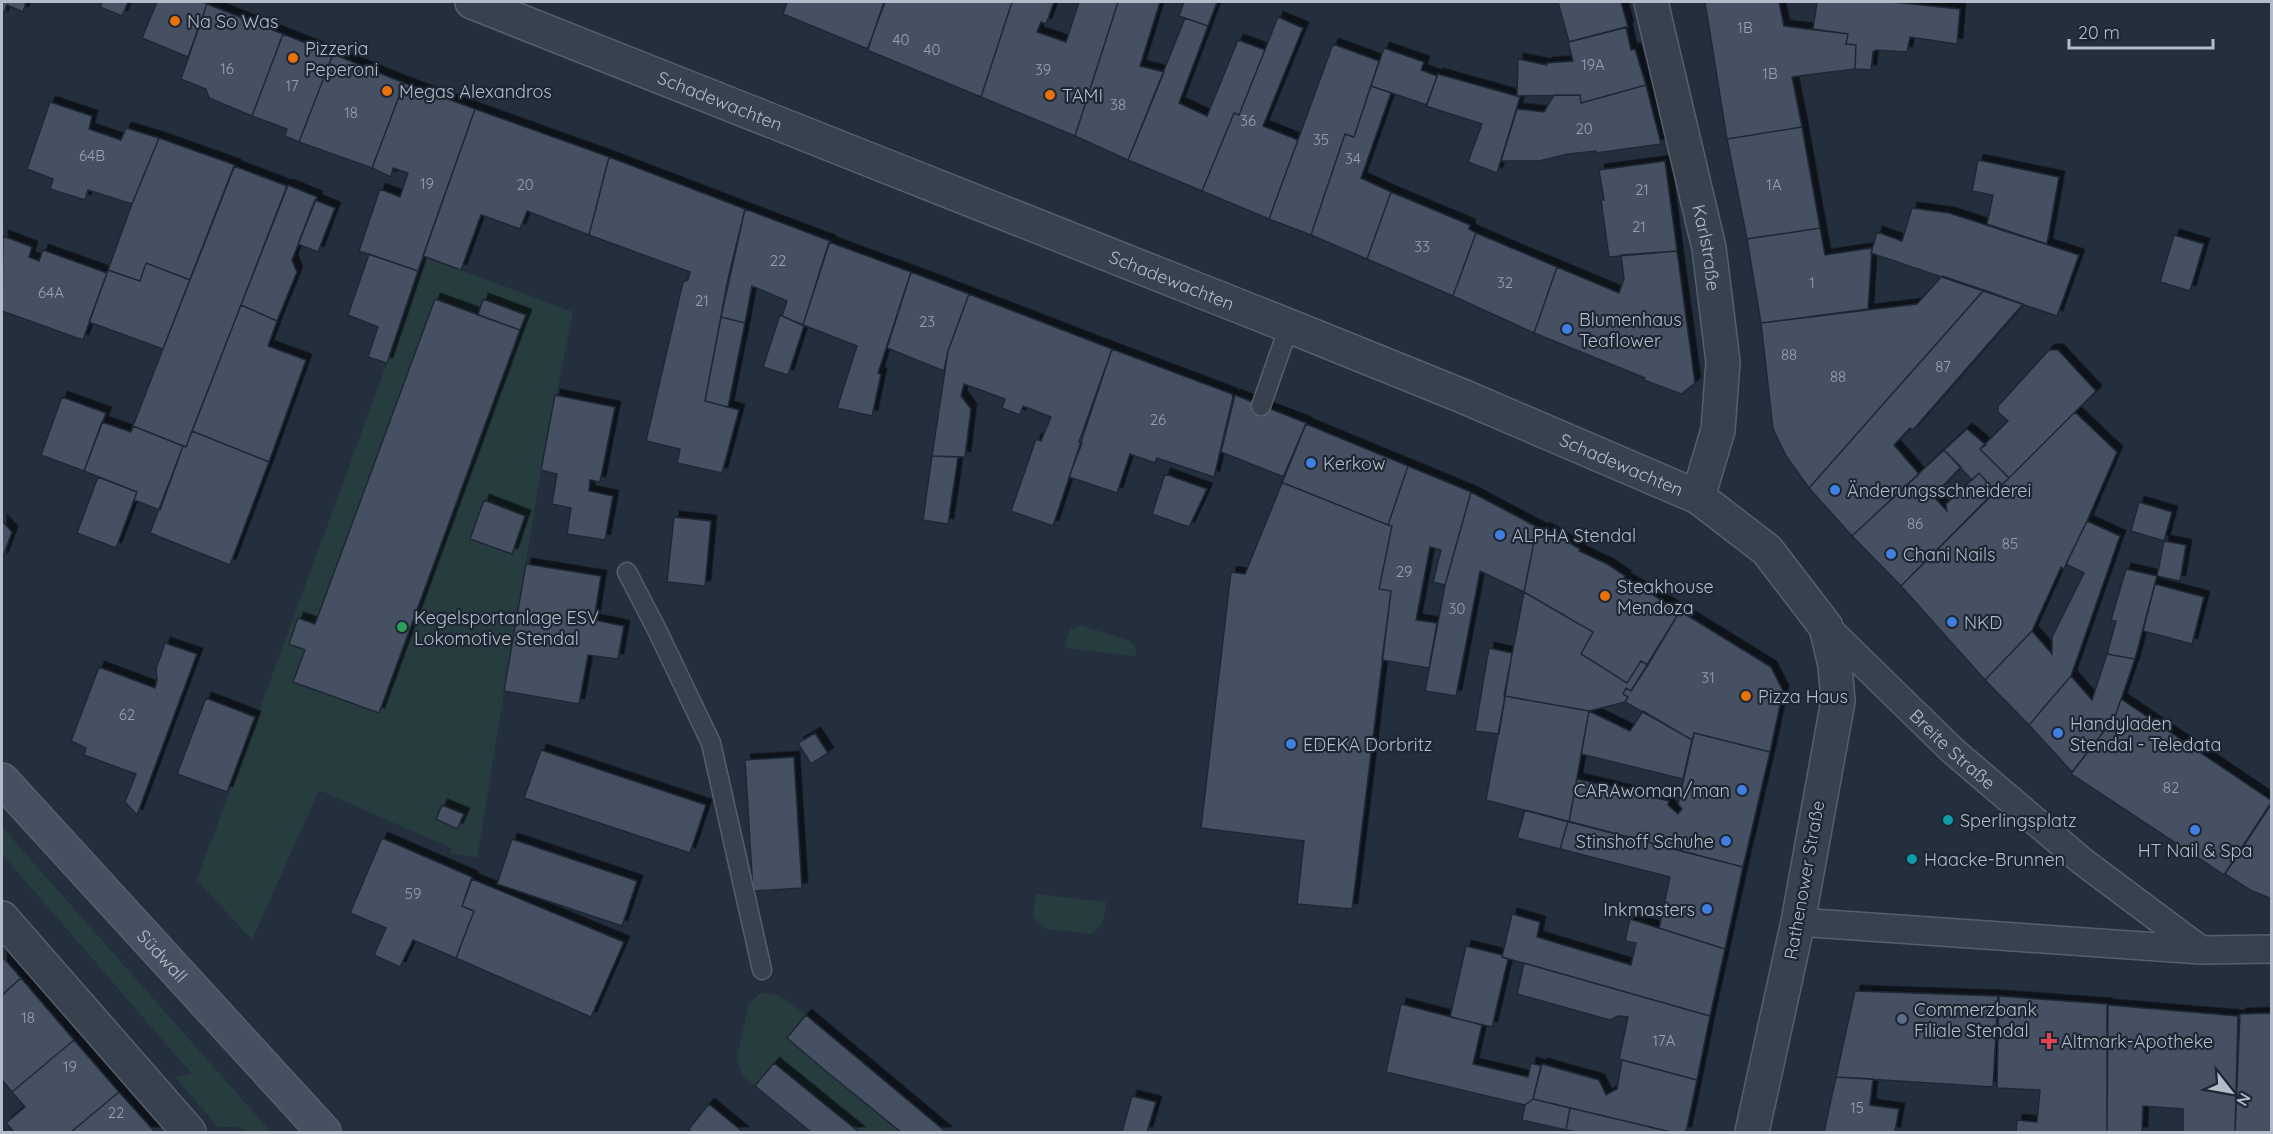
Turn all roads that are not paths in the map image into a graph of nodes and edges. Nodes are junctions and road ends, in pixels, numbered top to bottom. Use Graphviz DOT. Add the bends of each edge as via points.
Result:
graph roads {
  1 [pos="472,2"];
  2 [pos="1651,2"];
  3 [pos="1289,326"];
  4 [pos="1261,406"];
  5 [pos="1698,497"];
  6 [pos="627,572"];
  7 [pos="1826,627"];
  8 [pos="2,780"];
  9 [pos="2,918"];
  10 [pos="1797,922"];
  11 [pos="2271,949"];
  12 [pos="2201,950"];
  13 [pos="762,970"];
  14 [pos="189,1132"];
  15 [pos="324,1132"];
  16 [pos="1752,1132"];
  1 -- 3 [label="street, Schadewachten"];
  2 -- 5 [label="street, Karlstraße" via="1709,248 1723,362 1718,430"];
  3 -- 4 [label="lane"];
  3 -- 5 [label="street, Schadewachten"];
  5 -- 7 [label="street, Schadewachten" via="1767,550"];
  6 -- 13 [label="lane" via="711,743"];
  7 -- 10 [label="street, Rathenower Straße" via="1838,701"];
  7 -- 12 [label="street, Breite Straße" via="1970,766 2082,861"];
  8 -- 15 [label="main road, Südwall"];
  9 -- 14 [label="street"];
  10 -- 12 [label="street"];
  10 -- 16 [label="street, Rathenower Straße"];
  11 -- 12 [label="street"];
}
